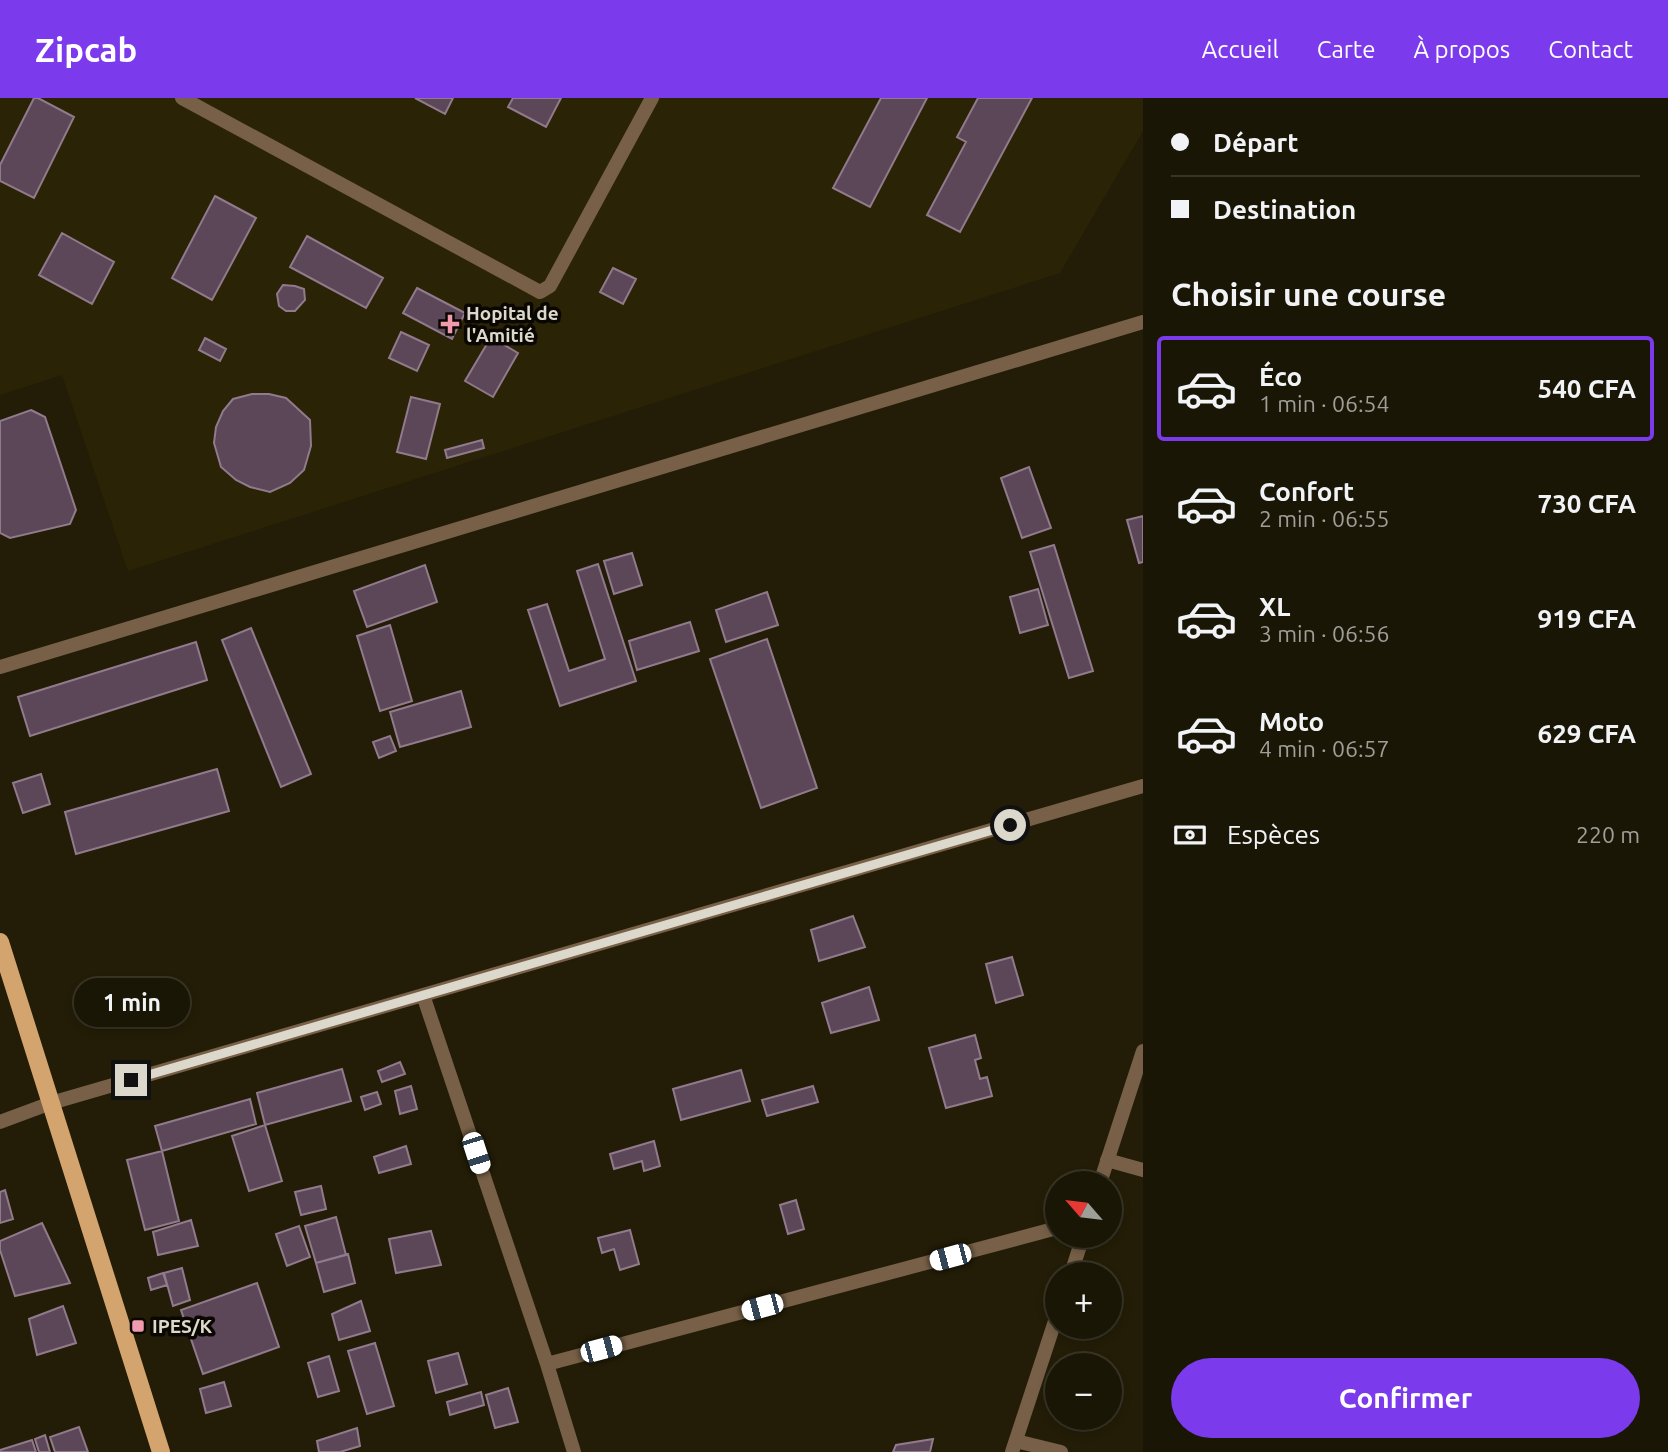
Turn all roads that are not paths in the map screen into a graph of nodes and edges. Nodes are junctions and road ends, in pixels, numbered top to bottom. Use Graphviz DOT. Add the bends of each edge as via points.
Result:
graph roads {
  1 [pos="182,98"];
  2 [pos="652,98"];
  3 [pos="1143,322"];
  4 [pos="0,667"];
  5 [pos="1143,786"];
  6 [pos="0,942"];
  7 [pos="423,995"];
  8 [pos="1143,1051"];
  9 [pos="51,1103"];
  10 [pos="0,1122"];
  11 [pos="1107,1160"];
  12 [pos="1143,1170"];
  13 [pos="1104,1171"];
  14 [pos="1045,1231"];
  15 [pos="1049,1339"];
  16 [pos="547,1364"];
  17 [pos="1014,1447"];
  18 [pos="161,1452"];
  19 [pos="574,1452"];
  20 [pos="1061,1452"];
  1 -- 2 [label="street" via="540,292 550,286"];
  3 -- 4 [label="street"];
  5 -- 7 [label="street"];
  6 -- 9 [label="main road"];
  7 -- 9 [label="street"];
  7 -- 16 [label="street"];
  8 -- 11 [label="street"];
  9 -- 10 [label="street"];
  9 -- 18 [label="main road"];
  11 -- 12 [label="street"];
  11 -- 13 [label="street"];
  14 -- 16 [label="street"];
  15 -- 17 [label="street"];
  16 -- 19 [label="street"];
  17 -- 20 [label="street"];
}
